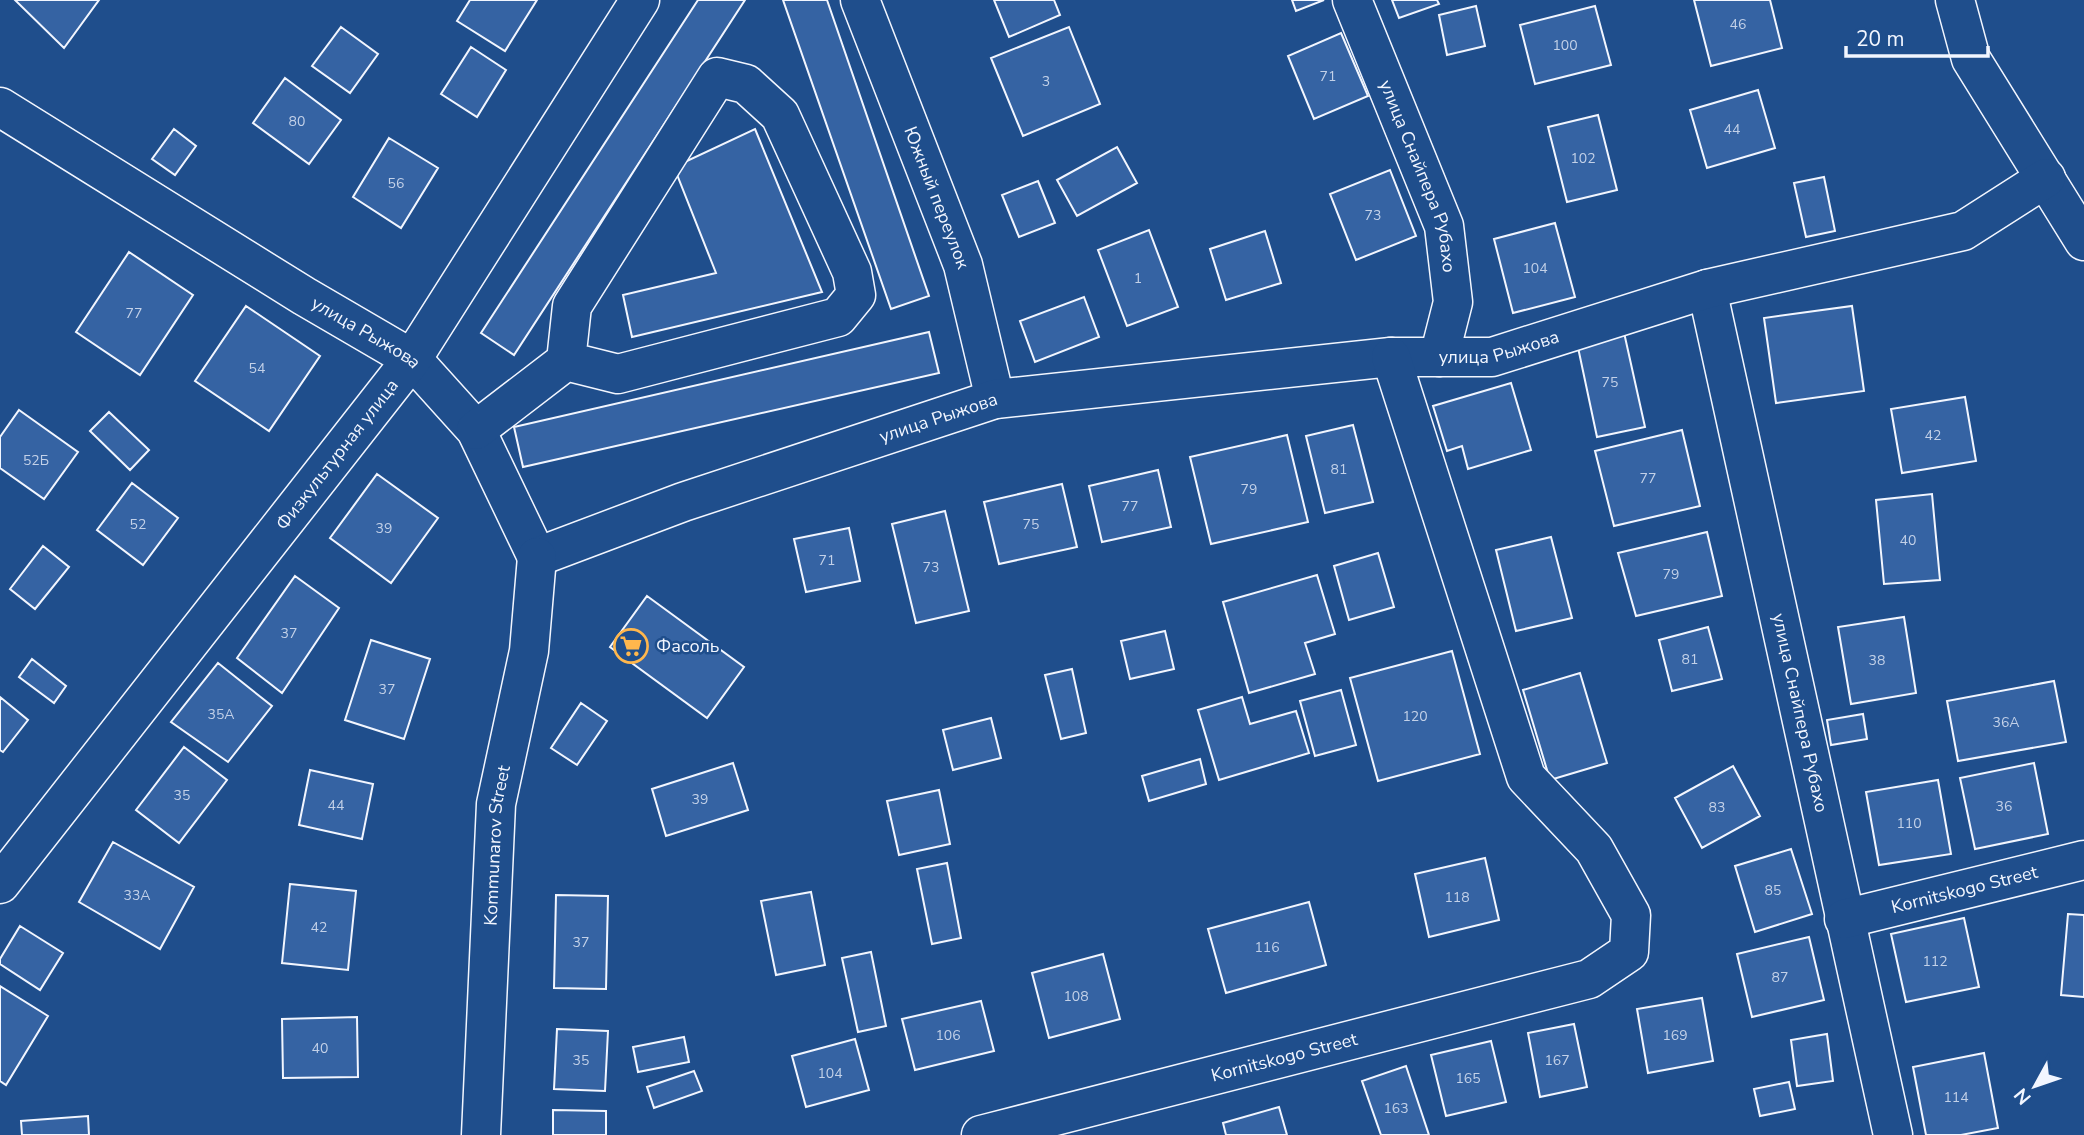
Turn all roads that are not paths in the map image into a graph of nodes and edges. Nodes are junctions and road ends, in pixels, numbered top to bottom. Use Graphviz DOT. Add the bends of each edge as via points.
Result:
graph roads {
  1 [pos="640,0"];
  2 [pos="860,0"];
  3 [pos="1352,0"];
  4 [pos="1955,0"];
  5 [pos="0,107"];
  6 [pos="2046,178"];
  7 [pos="2084,241"];
  8 [pos="1707,289"];
  9 [pos="1391,357"];
  10 [pos="1439,357"];
  11 [pos="412,359"];
  12 [pos="566,361"];
  13 [pos="996,399"];
  14 [pos="476,430"];
  15 [pos="537,557"];
  16 [pos="2084,860"];
  17 [pos="0,884"];
  18 [pos="1843,919"];
  19 [pos="481,1135"];
  20 [pos="981,1135"];
  21 [pos="1893,1135"];
  1 -- 11 [label="street, Физкультурная улица"];
  2 -- 13 [label="street, Южный переулок" via="963,265"];
  3 -- 10 [label="street, улица Снайпера Рубахо" via="1444,226 1453,302"];
  4 -- 6 [label="street" via="1971,59"];
  5 -- 11 [label="street, улица Рыжова"];
  6 -- 7 [label="street"];
  6 -- 8 [label="street, улица Рыжова" via="1963,231"];
  8 -- 10 [label="street, улица Рыжова" via="1492,358"];
  8 -- 18 [label="street, улица Снайпера Рубахо"];
  9 -- 10 [label="street, улица Рыжова"];
  9 -- 13 [label="street, улица Рыжова"];
  9 -- 20 [label="street, Kornitskogo Street" via="1526,777 1594,849 1631,915 1629,952 1589,979"];
  11 -- 14 [label="street, улица Рыжова"];
  11 -- 17 [label="street, Физкультурная улица"];
  12 -- 12 [label="street" via="572,306 717,77 746,84 780,115 852,272 856,296 838,317 618,374"];
  12 -- 14 [label="street"];
  13 -- 15 [label="street, улица Рыжова" via="682,502"];
  14 -- 15 [label="street, улица Рыжова"];
  15 -- 19 [label="street, Kommunarov Street" via="529,651 496,804"];
  16 -- 18 [label="street, Kornitskogo Street"];
  18 -- 21 [label="street, улица Снайпера Рубахо"];
}
